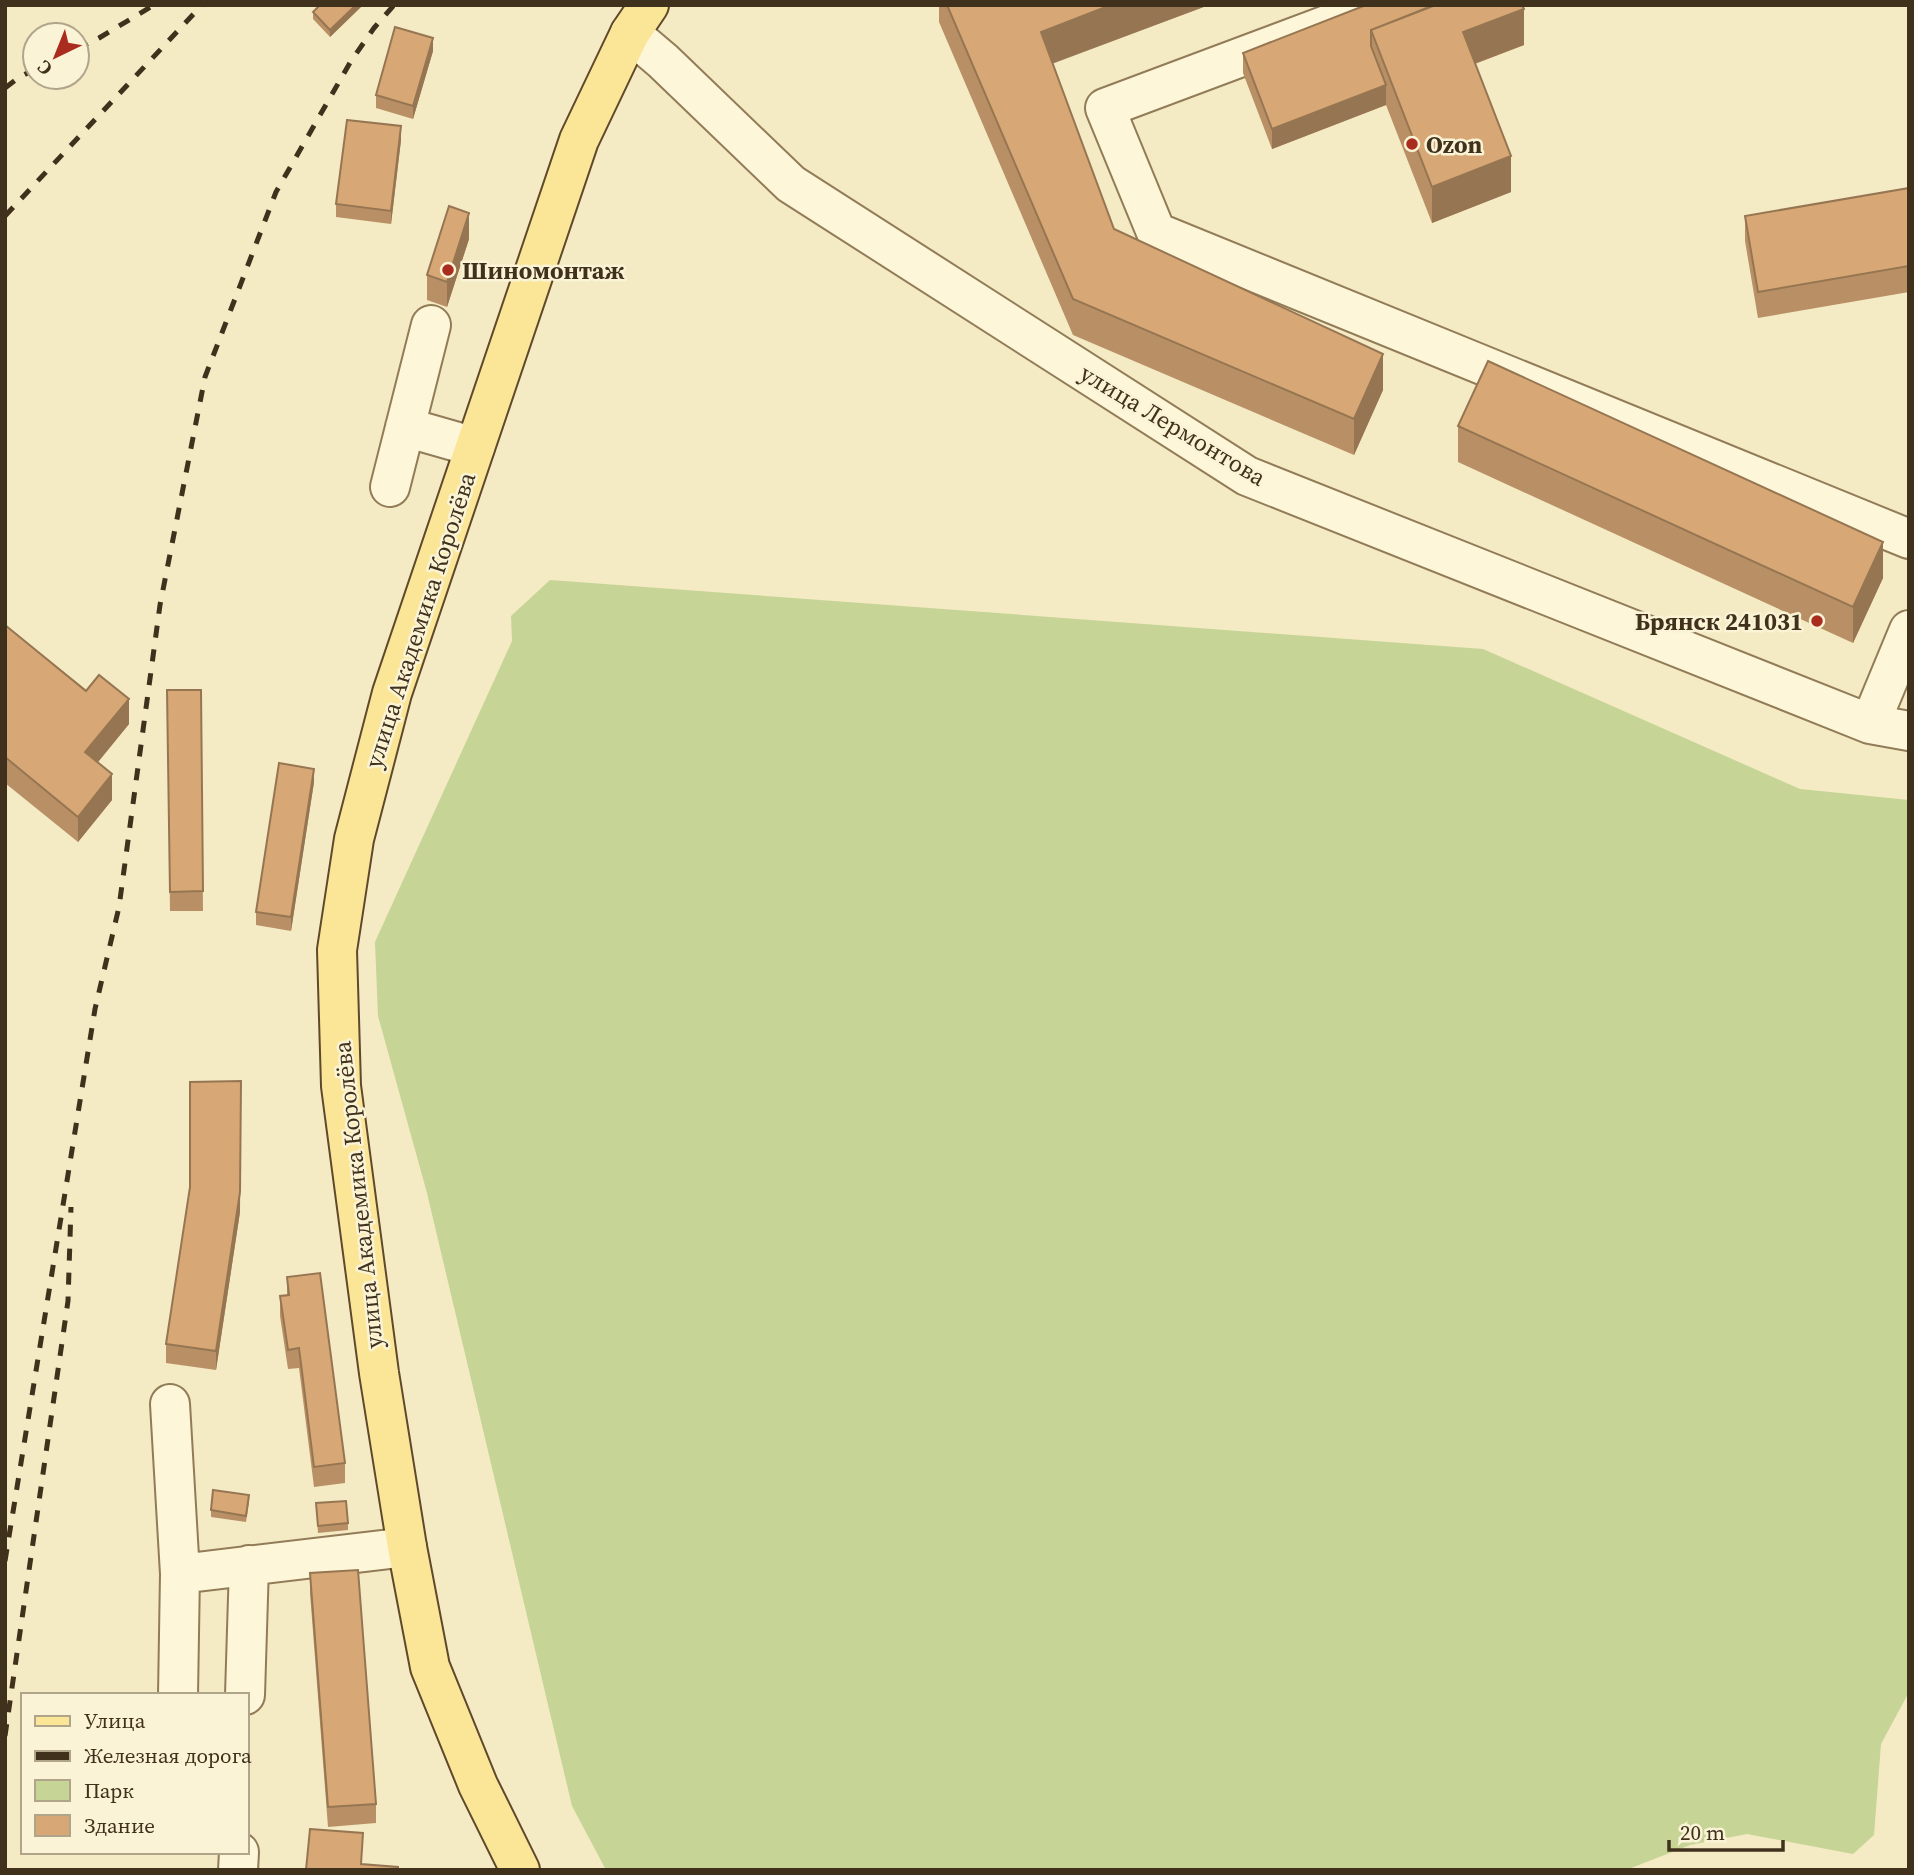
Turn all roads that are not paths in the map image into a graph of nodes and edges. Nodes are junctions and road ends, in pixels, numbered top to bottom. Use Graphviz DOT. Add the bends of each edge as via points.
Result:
graph roads {
  1 [pos="1353,5"];
  2 [pos="640,19"];
  3 [pos="430,325"];
  4 [pos="405,427"];
  5 [pos="475,447"];
  6 [pos="390,487"];
  7 [pos="1909,539"];
  8 [pos="1909,630"];
  9 [pos="1870,724"];
  10 [pos="1909,731"];
  11 [pos="170,1404"];
  12 [pos="407,1547"];
  13 [pos="249,1565"];
  14 [pos="180,1574"];
  15 [pos="178,1693"];
  16 [pos="245,1693"];
  17 [pos="520,1870"];
  1 -- 7 [label="street" via="1356,14 1105,108 1156,232"];
  2 -- 5 [label="main road, улица Академика Королёва" via="579,140"];
  2 -- 9 [label="street, улица Лермонтова" via="663,61 790,184 1247,476"];
  3 -- 4 [label="street"];
  4 -- 5 [label="street"];
  4 -- 6 [label="street"];
  5 -- 12 [label="main road, улица Академика Королёва" via="392,693 354,839 337,950 341,1086"];
  8 -- 9 [label="street"];
  9 -- 10 [label="street, улица Лермонтова"];
  11 -- 14 [label="street"];
  12 -- 13 [label="street"];
  12 -- 17 [label="main road, улица Академика Королёва" via="430,1667 478,1785"];
  13 -- 14 [label="street"];
  13 -- 16 [label="street"];
  14 -- 15 [label="street"];
}
